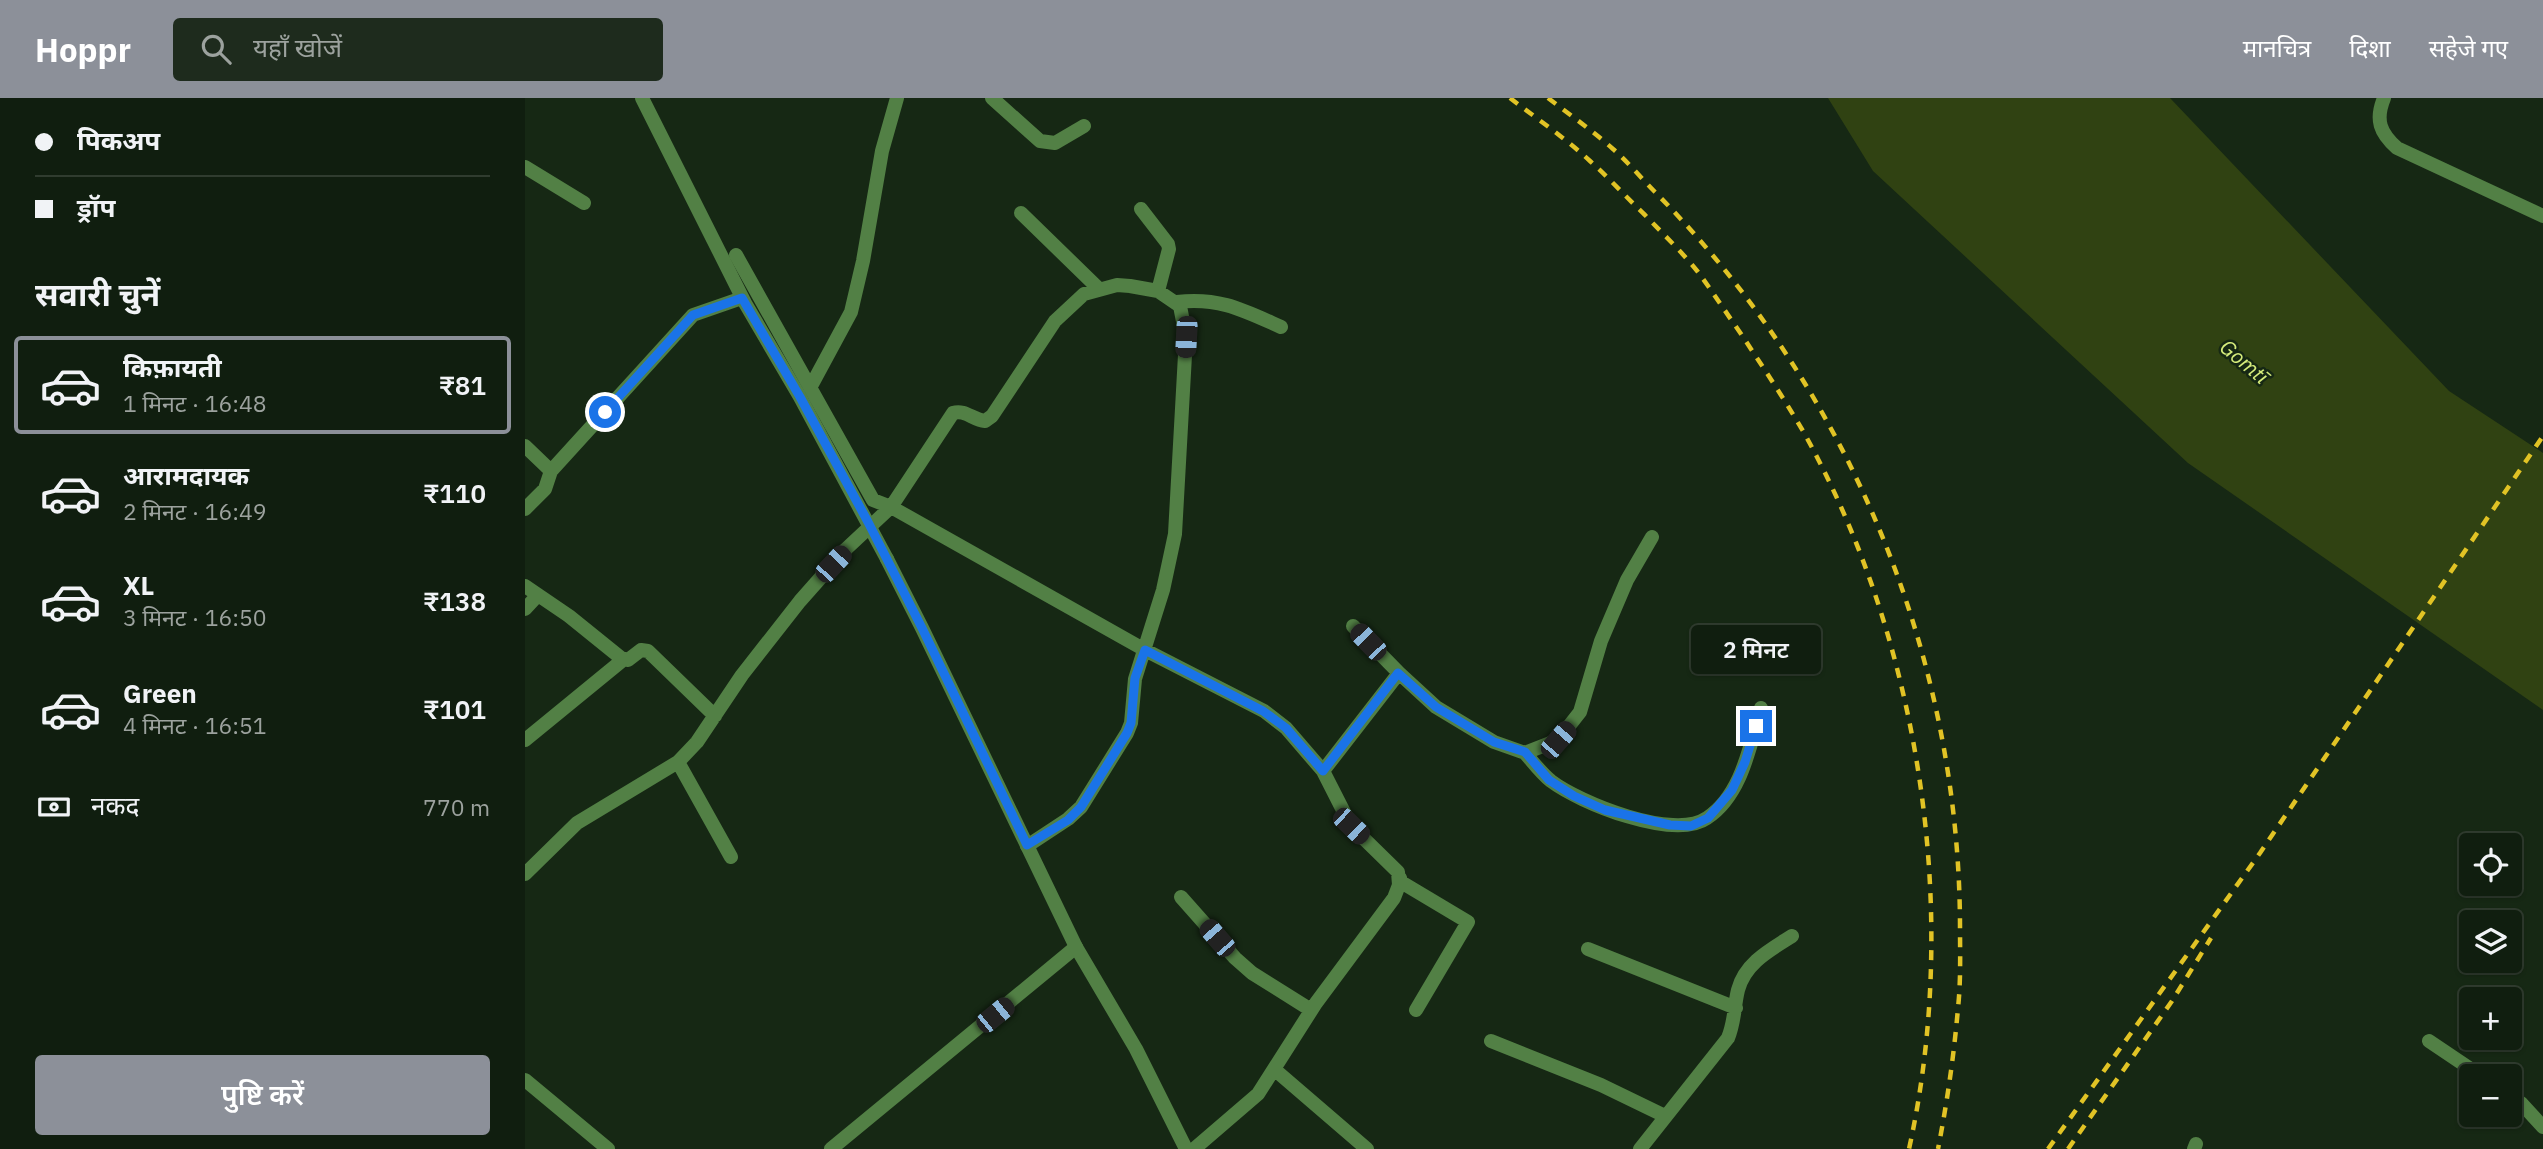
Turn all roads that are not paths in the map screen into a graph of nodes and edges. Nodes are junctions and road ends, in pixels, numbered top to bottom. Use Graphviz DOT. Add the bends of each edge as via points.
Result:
graph roads {
  1 [pos="642,98"];
  2 [pos="897,98"];
  3 [pos="992,98"];
  4 [pos="2384,98"];
  5 [pos="1084,125"];
  6 [pos="525,167"];
  7 [pos="584,203"];
  8 [pos="1141,209"];
  9 [pos="1021,213"];
  10 [pos="2543,216"];
  11 [pos="736,255"];
  12 [pos="1098,288"];
  13 [pos="1158,291"];
  14 [pos="742,298"];
  15 [pos="1177,302"];
  16 [pos="1280,327"];
  17 [pos="810,388"];
  18 [pos="525,446"];
  19 [pos="551,471"];
  20 [pos="891,507"];
  21 [pos="525,509"];
  22 [pos="1652,537"];
  23 [pos="525,586"];
  24 [pos="538,595"];
  25 [pos="525,609"];
  26 [pos="1353,626"];
  27 [pos="1145,650"];
  28 [pos="624,659"];
  29 [pos="1398,673"];
  30 [pos="1761,708"];
  31 [pos="715,716"];
  32 [pos="525,740"];
  33 [pos="1525,752"];
  34 [pos="678,762"];
  35 [pos="1323,771"];
  36 [pos="1027,845"];
  37 [pos="731,857"];
  38 [pos="525,874"];
  39 [pos="1400,878"];
  40 [pos="1181,897"];
  41 [pos="1791,936"];
  42 [pos="1076,947"];
  43 [pos="1588,948"];
  44 [pos="1737,1008"];
  45 [pos="1311,1010"];
  46 [pos="1416,1010"];
  47 [pos="1491,1041"];
  48 [pos="2429,1041"];
  49 [pos="2463,1064"];
  50 [pos="1274,1069"];
  51 [pos="525,1080"];
  52 [pos="2522,1104"];
  53 [pos="1665,1116"];
  54 [pos="2543,1127"];
  55 [pos="608,1149"];
  56 [pos="831,1149"];
  57 [pos="1186,1149"];
  58 [pos="1193,1149"];
  59 [pos="1367,1149"];
  60 [pos="1640,1149"];
  1 -- 14 [label="street, bridge"];
  2 -- 17 [label="street" via="881,151 851,312"];
  3 -- 5 [label="street" via="1040,141 1055,143"];
  4 -- 10 [label="street" via="2379,115 2383,136 2397,148"];
  6 -- 7 [label="street"];
  8 -- 13 [label="street" via="1168,244"];
  9 -- 12 [label="street"];
  11 -- 17 [label="street"];
  12 -- 13 [label="street" via="1117,285"];
  12 -- 20 [label="street" via="1077,299 1055,321 992,416 979,421 957,411 948,416"];
  13 -- 15 [label="street"];
  14 -- 19 [label="street" via="693,315"];
  14 -- 36 [label="street, bridge" via="887,559"];
  15 -- 16 [label="street" via="1217,302"];
  15 -- 27 [label="street" via="1186,337 1175,534"];
  17 -- 20 [label="street" via="873,500"];
  18 -- 19 [label="street"];
  19 -- 21 [label="street" via="545,489"];
  20 -- 27 [label="street"];
  20 -- 31 [label="street" via="800,601"];
  22 -- 33 [label="street" via="1627,580 1601,641 1580,712 1558,740"];
  23 -- 24 [label="street"];
  24 -- 25 [label="street"];
  24 -- 28 [label="street"];
  26 -- 29 [label="street"];
  27 -- 35 [label="street" via="1263,711 1286,728"];
  27 -- 36 [label="street" via="1135,678 1127,733 1081,807"];
  28 -- 31 [label="street" via="648,651"];
  28 -- 32 [label="street"];
  29 -- 33 [label="street" via="1436,707 1494,742"];
  29 -- 35 [label="street"];
  30 -- 33 [label="street" via="1732,790 1708,818 1691,826 1605,810 1549,780"];
  31 -- 34 [label="street"];
  34 -- 37 [label="street"];
  34 -- 38 [label="street" via="577,823"];
  35 -- 39 [label="street" via="1351,826"];
  36 -- 42 [label="street"];
  39 -- 45 [label="street" via="1394,898"];
  39 -- 46 [label="street" via="1468,922"];
  40 -- 45 [label="street" via="1252,973"];
  41 -- 44 [label="street" via="1752,965 1738,989"];
  42 -- 56 [label="street"];
  42 -- 57 [label="street" via="1136,1049"];
  43 -- 44 [label="street"];
  44 -- 53 [label="street" via="1728,1038"];
  45 -- 50 [label="street"];
  47 -- 53 [label="street"];
  48 -- 49 [label="street"];
  50 -- 58 [label="street" via="1258,1094"];
  50 -- 59 [label="street"];
  51 -- 55 [label="street"];
  52 -- 54 [label="street"];
  53 -- 60 [label="street"];
}
